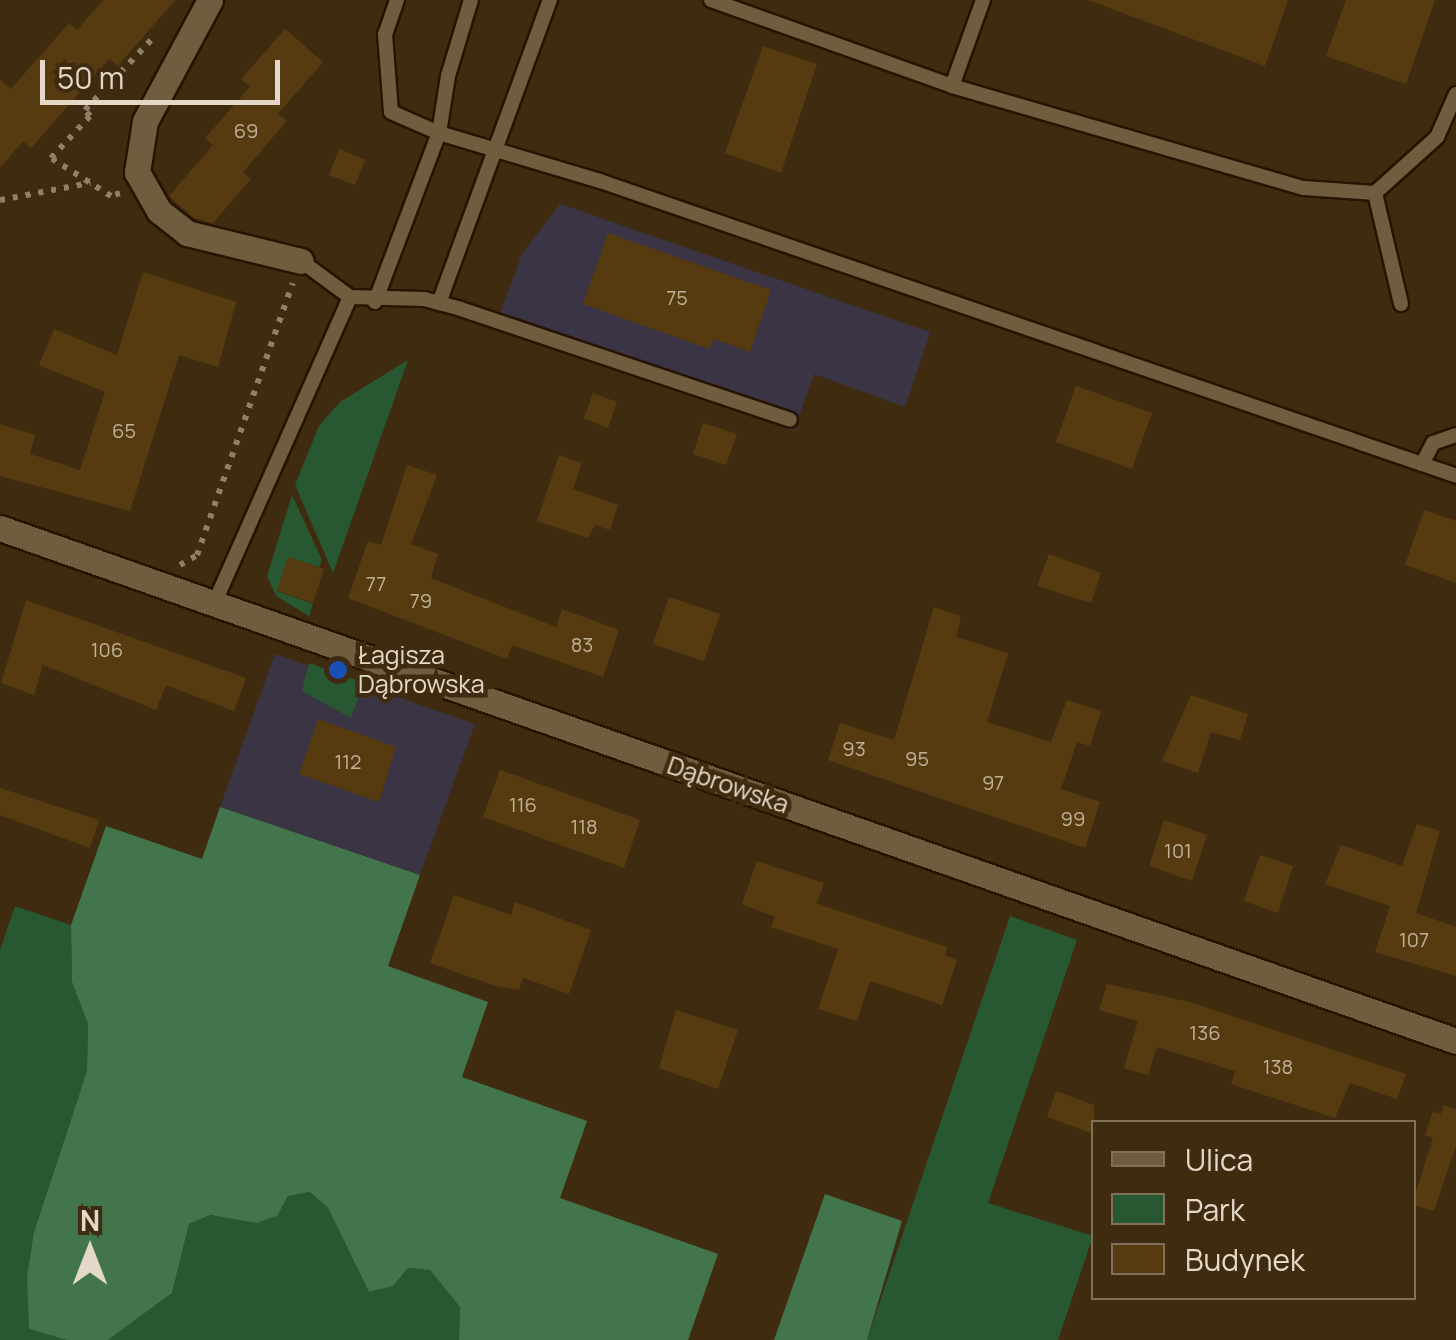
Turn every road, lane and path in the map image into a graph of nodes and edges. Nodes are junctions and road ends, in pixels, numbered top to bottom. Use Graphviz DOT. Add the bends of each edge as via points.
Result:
graph roads {
  1 [pos="210,0"];
  2 [pos="397,0"];
  3 [pos="471,0"];
  4 [pos="550,0"];
  5 [pos="711,0"];
  6 [pos="984,0"];
  7 [pos="156,35"];
  8 [pos="952,86"];
  9 [pos="1456,94"];
  10 [pos="439,133"];
  11 [pos="499,148"];
  12 [pos="91,182"];
  13 [pos="143,188"];
  14 [pos="1375,193"];
  15 [pos="0,200"];
  16 [pos="301,261"];
  17 [pos="350,297"];
  18 [pos="375,302"];
  19 [pos="439,304"];
  20 [pos="1400,304"];
  21 [pos="790,420"];
  22 [pos="1456,435"];
  23 [pos="1422,464"];
  24 [pos="1456,476"];
  25 [pos="0,528"];
  26 [pos="175,568"];
  27 [pos="214,604"];
  28 [pos="1456,1041"];
  1 -- 13 [label="street" via="138,137"];
  2 -- 10 [label="lane" via="384,34 391,112"];
  3 -- 10 [label="lane"];
  4 -- 11 [label="lane"];
  5 -- 8 [label="lane"];
  6 -- 8 [label="lane"];
  7 -- 12 [label="path" via="85,110 90,116 52,158"];
  8 -- 14 [label="lane" via="1304,188"];
  9 -- 14 [label="lane" via="1437,137"];
  10 -- 11 [label="lane"];
  10 -- 18 [label="lane"];
  11 -- 19 [label="lane"];
  11 -- 23 [label="lane"];
  12 -- 13 [label="path" via="111,196"];
  12 -- 15 [label="path"];
  13 -- 16 [label="street" via="187,233"];
  14 -- 20 [label="lane"];
  16 -- 17 [label="lane"];
  16 -- 26 [label="path" via="197,555"];
  17 -- 18 [label="lane"];
  17 -- 27 [label="lane"];
  18 -- 19 [label="lane"];
  19 -- 21 [label="lane"];
  22 -- 23 [label="lane" via="1432,444"];
  23 -- 24 [label="lane"];
  25 -- 27 [label="street, Dąbrowska"];
  27 -- 28 [label="street, Dąbrowska"];
}
